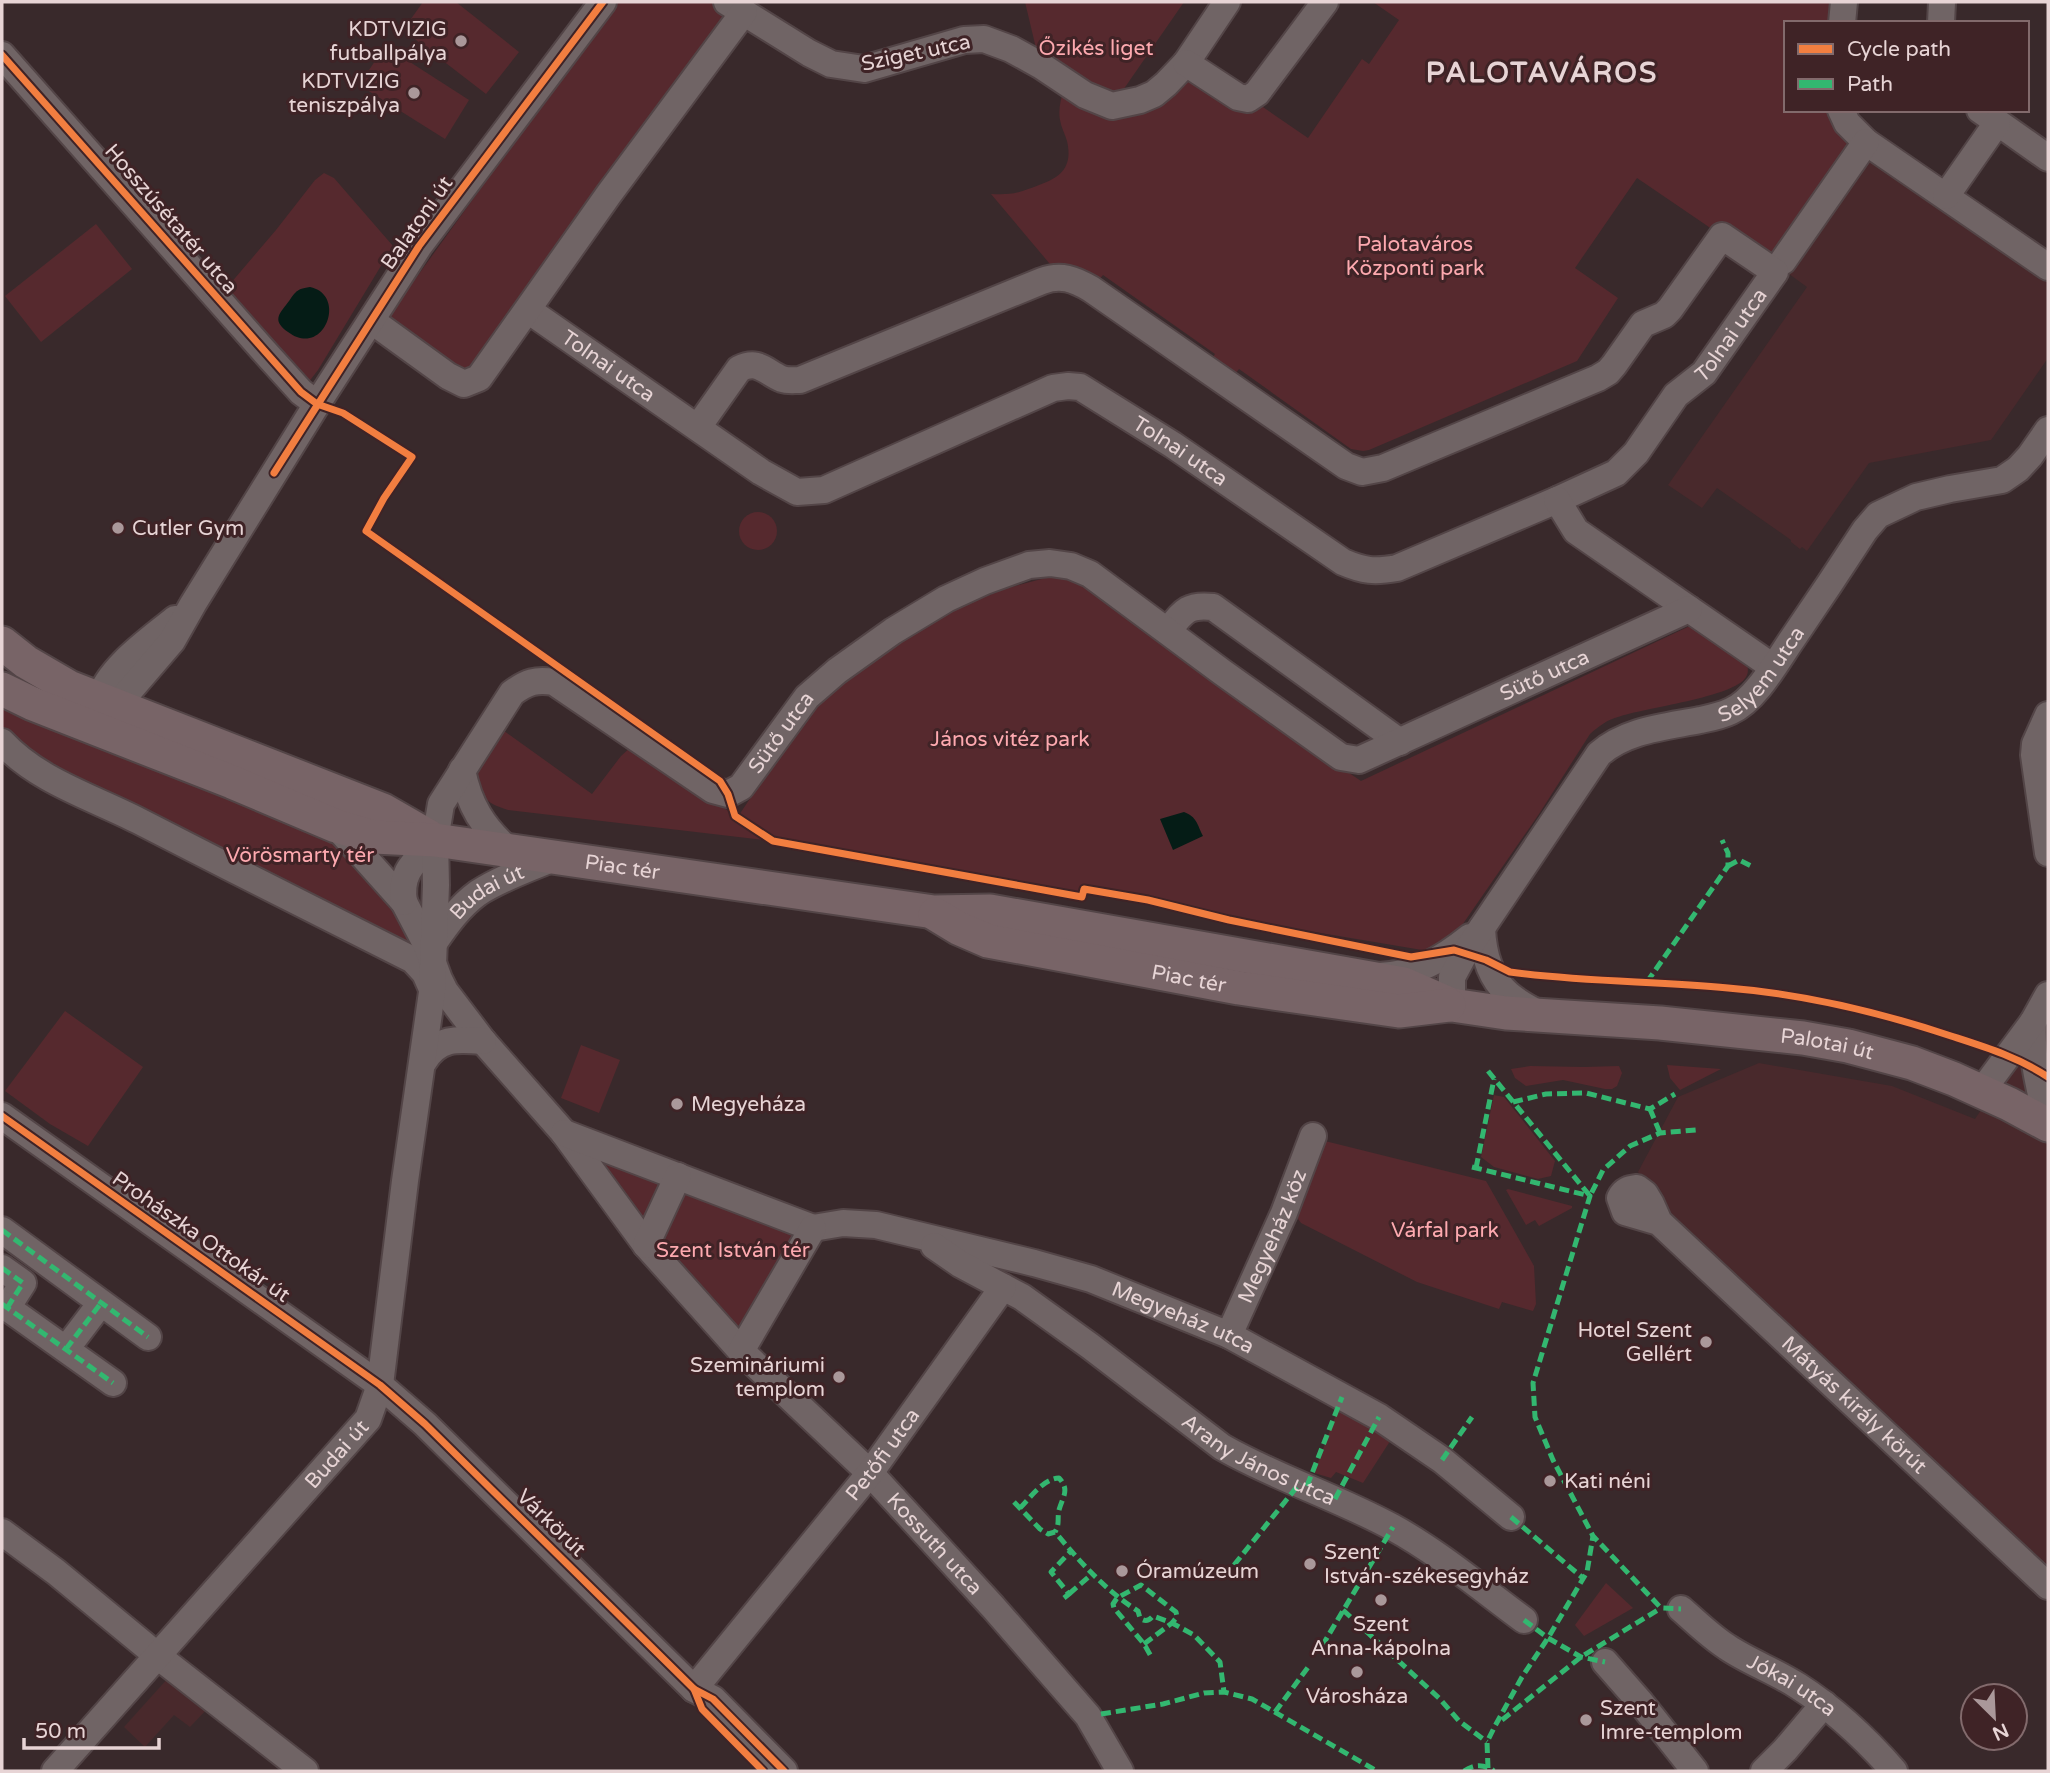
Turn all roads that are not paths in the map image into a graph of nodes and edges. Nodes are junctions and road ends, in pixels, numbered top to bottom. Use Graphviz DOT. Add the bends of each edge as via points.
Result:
graph roads {
  1 [pos="603,2"];
  2 [pos="1227,2"];
  3 [pos="1325,2"];
  4 [pos="1844,2"];
  5 [pos="1942,2"];
  6 [pos="745,13"];
  7 [pos="1842,21"];
  8 [pos="1941,21"];
  9 [pos="2,55"];
  10 [pos="1186,63"];
  11 [pos="1842,112"];
  12 [pos="1989,116"];
  13 [pos="1866,142"];
  14 [pos="2048,158"];
  15 [pos="1946,196"];
  16 [pos="1779,267"];
  17 [pos="2048,267"];
  18 [pos="528,310"];
  19 [pos="372,321"];
  20 [pos="317,404"];
  21 [pos="698,427"];
  22 [pos="2048,430"];
  23 [pos="1557,500"];
  24 [pos="1689,609"];
  25 [pos="1168,631"];
  26 [pos="2,643"];
  27 [pos="1773,667"];
  28 [pos="2,689"];
  29 [pos="104,712"];
  30 [pos="2048,715"];
  31 [pos="2,742"];
  32 [pos="1400,742"];
  33 [pos="462,770"];
  34 [pos="336,826"];
  35 [pos="435,840"];
  36 [pos="510,851"];
  37 [pos="2048,853"];
  38 [pos="554,858"];
  39 [pos="404,902"];
  40 [pos="934,912"];
  41 [pos="1482,928"];
  42 [pos="433,967"];
  43 [pos="1363,977"];
  44 [pos="2048,995"];
  45 [pos="1452,1005"];
  46 [pos="1545,1017"];
  47 [pos="1593,1020"];
  48 [pos="2033,1021"];
  49 [pos="483,1041"];
  50 [pos="424,1061"];
  51 [pos="1981,1092"];
  52 [pos="2,1116"];
  53 [pos="2048,1125"];
  54 [pos="564,1133"];
  55 [pos="1313,1136"];
  56 [pos="678,1176"];
  57 [pos="1659,1222"];
  58 [pos="813,1228"];
  59 [pos="2,1230"];
  60 [pos="922,1237"];
  61 [pos="646,1245"];
  62 [pos="2,1268"];
  63 [pos="1003,1287"];
  64 [pos="101,1303"];
  65 [pos="5,1306"];
  66 [pos="1229,1335"];
  67 [pos="148,1337"];
  68 [pos="66,1349"];
  69 [pos="741,1351"];
  70 [pos="113,1383"];
  71 [pos="380,1385"];
  72 [pos="870,1473"];
  73 [pos="1511,1517"];
  74 [pos="2,1532"];
  75 [pos="2048,1586"];
  76 [pos="1681,1609"];
  77 [pos="1524,1620"];
  78 [pos="159,1657"];
  79 [pos="1605,1662"];
  80 [pos="694,1689"];
  81 [pos="1824,1704"];
  82 [pos="55,1771"];
  83 [pos="305,1771"];
  84 [pos="762,1771"];
  85 [pos="784,1771"];
  86 [pos="1120,1771"];
  87 [pos="1695,1771"];
  88 [pos="1764,1771"];
  89 [pos="1894,1771"];
  1 -- 19 [label="street, Balatoni út" via="442,214"];
  2 -- 10 [label="street, Sziget utca"];
  3 -- 10 [label="street" via="1248,99"];
  4 -- 7 [label="street"];
  5 -- 8 [label="street"];
  6 -- 10 [label="street, Sziget utca" via="831,64 864,69 964,40 984,39 1011,48 1085,95 1112,106 1154,94"];
  6 -- 18 [label="street"];
  9 -- 20 [label="street, Hosszúsétatér utca" via="263,350"];
  11 -- 13 [label="street"];
  12 -- 14 [label="street"];
  12 -- 15 [label="street"];
  13 -- 15 [label="street"];
  13 -- 16 [label="street, Tolnai utca"];
  15 -- 17 [label="street"];
  16 -- 21 [label="street" via="1722,236 1670,309 1643,324 1608,372 1383,468 1362,472 1346,466 1091,289 1060,276 800,380 785,381 748,365 739,369"];
  16 -- 23 [label="street, Tolnai utca" via="1704,373 1676,396 1624,466"];
  18 -- 19 [label="street" via="479,377 464,384"];
  18 -- 21 [label="street, Tolnai utca"];
  19 -- 20 [label="street, Balatoni út"];
  20 -- 29 [label="street, Balatoni út" via="172,641"];
  21 -- 23 [label="street, Tolnai utca" via="780,484 797,492 824,491 1053,388 1080,387 1343,562 1378,571 1397,568"];
  22 -- 27 [label="street, Selyem utca" via="2030,456 2002,480 1916,497 1878,515"];
  23 -- 24 [label="street" via="1576,531"];
  24 -- 27 [label="street"];
  24 -- 32 [label="street, Sütő utca"];
  25 -- 32 [label="street, Sütő utca" via="1341,757 1359,760"];
  25 -- 32 [label="street" via="1183,611 1198,605 1213,607"];
  25 -- 33 [label="street, Sütő utca" via="1090,574 1072,566 1029,565 946,599 837,671 807,697 732,793 713,790 569,690 540,680 512,693"];
  26 -- 29 [label="main road"];
  27 -- 41 [label="street, Selyem utca" via="1749,699 1731,711 1643,732 1613,743 1599,754"];
  28 -- 29 [label="main road" via="33,704"];
  29 -- 34 [label="main road" via="232,782"];
  29 -- 35 [label="main road" via="383,810"];
  30 -- 37 [label="street" via="2034,755"];
  31 -- 42 [label="street" via="42,775 413,960 425,973"];
  33 -- 35 [label="street, Sütő utca" via="441,804"];
  33 -- 36 [label="street" via="478,815"];
  34 -- 35 [label="main road" via="374,837"];
  34 -- 39 [label="street, Budai út"];
  35 -- 36 [label="main road, Piac tér"];
  35 -- 39 [label="street" via="407,872 402,885"];
  35 -- 42 [label="street, Budai út"];
  36 -- 38 [label="main road, Piac tér"];
  38 -- 40 [label="main road, Piac tér"];
  38 -- 42 [label="street, Budai út" via="479,892 454,916"];
  39 -- 42 [label="street, Budai út"];
  40 -- 43 [label="main road, Piac tér" via="990,911"];
  40 -- 45 [label="main road, Piac tér" via="988,941 1240,988 1399,1011"];
  41 -- 43 [label="street, Selyem utca" via="1421,969"];
  41 -- 45 [label="street, Selyem utca" via="1452,977"];
  41 -- 46 [label="street" via="1486,960 1497,979 1508,994"];
  42 -- 49 [label="street" via="445,992"];
  42 -- 50 [label="street, Budai út"];
  43 -- 45 [label="main road, Piac tér" via="1404,985"];
  44 -- 48 [label="street"];
  45 -- 46 [label="main road, Piac tér"];
  46 -- 47 [label="main road, Piac tér"];
  47 -- 51 [label="main road, Palotai út" via="1759,1033 1849,1046 1912,1063"];
  48 -- 51 [label="street"];
  48 -- 53 [label="street" via="2035,1068"];
  49 -- 50 [label="street" via="448,1041"];
  49 -- 54 [label="street"];
  50 -- 71 [label="street, Budai út"];
  51 -- 53 [label="main road, Palotai út"];
  52 -- 71 [label="street, Prohászka Ottokár út"];
  54 -- 56 [label="street"];
  54 -- 61 [label="street"];
  55 -- 66 [label="street, Megyeház köz"];
  56 -- 58 [label="street"];
  56 -- 61 [label="street"];
  57 -- 75 [label="street, Mátyás király körút"];
  58 -- 60 [label="street, Megyeház utca" via="844,1223 876,1225"];
  58 -- 69 [label="street"];
  59 -- 64 [label="street"];
  60 -- 63 [label="street"];
  60 -- 66 [label="street, Megyeház utca" via="1091,1279"];
  61 -- 69 [label="street"];
  62 -- 65 [label="street" via="23,1283"];
  63 -- 72 [label="street, Petőfi utca"];
  63 -- 77 [label="street, Arany János utca" via="1090,1346 1222,1447 1393,1527"];
  64 -- 67 [label="street"];
  64 -- 68 [label="street"];
  65 -- 68 [label="street"];
  66 -- 73 [label="street, Megyeház utca" via="1379,1417 1442,1460"];
  68 -- 70 [label="street"];
  69 -- 72 [label="street, Kossuth utca"];
  71 -- 78 [label="street, Budai út" via="368,1419"];
  71 -- 80 [label="street, Várkörút"];
  72 -- 80 [label="street, Petőfi utca"];
  72 -- 86 [label="street, Kossuth utca" via="1095,1715"];
  74 -- 78 [label="street"];
  76 -- 81 [label="street, Jókai utca" via="1724,1646"];
  78 -- 82 [label="street, Budai út"];
  78 -- 83 [label="street"];
  79 -- 87 [label="street"];
  80 -- 84 [label="street, Várkörút" via="702,1709"];
  80 -- 85 [label="street, Várkörút" via="713,1699"];
  81 -- 88 [label="street"];
  81 -- 89 [label="street, Jókai utca"];
}
